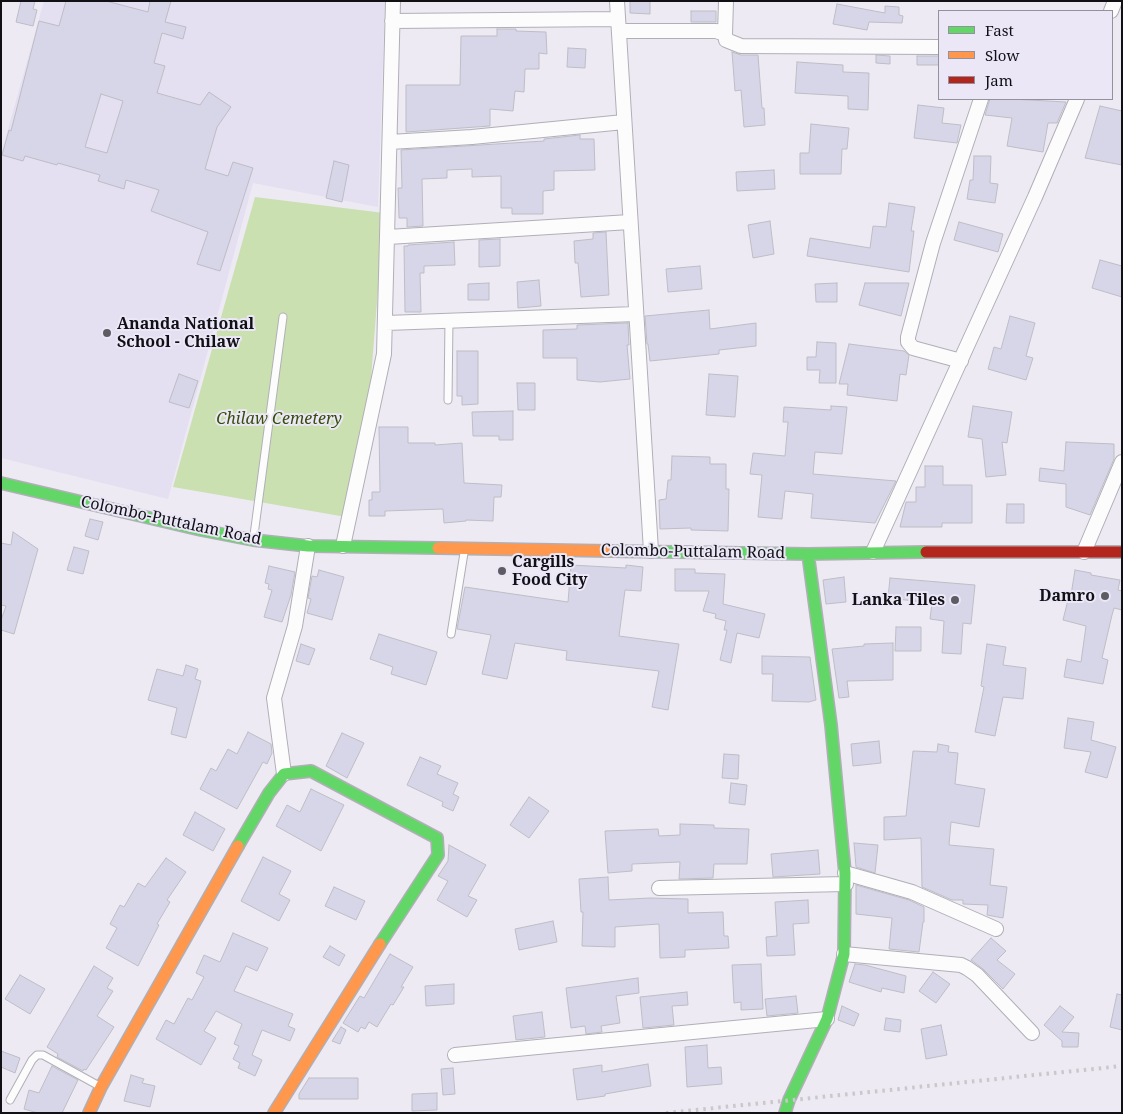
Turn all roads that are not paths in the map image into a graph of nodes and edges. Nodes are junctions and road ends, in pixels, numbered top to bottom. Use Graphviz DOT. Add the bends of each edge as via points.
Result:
graph roads {
  1 [pos="393,1"];
  2 [pos="617,1"];
  3 [pos="726,1"];
  4 [pos="392,21"];
  5 [pos="619,25"];
  6 [pos="725,34"];
  7 [pos="938,47"];
  8 [pos="981,100"];
  9 [pos="1077,100"];
  10 [pos="624,122"];
  11 [pos="390,142"];
  12 [pos="630,222"];
  13 [pos="388,237"];
  14 [pos="636,314"];
  15 [pos="283,317"];
  16 [pos="449,320"];
  17 [pos="386,323"];
  18 [pos="962,361"];
  19 [pos="448,400"];
  20 [pos="1122,462"];
  21 [pos="1,482"];
  22 [pos="253,540"];
  23 [pos="308,546"];
  24 [pos="343,546"];
  25 [pos="465,549"];
  26 [pos="651,551"];
  27 [pos="874,552"];
  28 [pos="1084,552"];
  29 [pos="1122,552"];
  30 [pos="808,554"];
  31 [pos="450,634"];
  32 [pos="284,774"];
  33 [pos="845,878"];
  34 [pos="659,888"];
  35 [pos="996,929"];
  36 [pos="844,954"];
  37 [pos="827,1019"];
  38 [pos="1032,1033"];
  39 [pos="455,1055"];
  40 [pos="102,1087"];
  41 [pos="10,1100"];
  42 [pos="89,1113"];
  43 [pos="274,1113"];
  44 [pos="785,1113"];
  1 -- 4 [label="street"];
  2 -- 5 [label="street"];
  3 -- 6 [label="street"];
  4 -- 5 [label="street"];
  4 -- 11 [label="street"];
  5 -- 6 [label="street"];
  5 -- 10 [label="street"];
  6 -- 7 [label="street" via="726,40 741,46"];
  8 -- 18 [label="street" via="933,243 908,337 913,348"];
  9 -- 18 [label="street"];
  10 -- 11 [label="street"];
  10 -- 12 [label="street"];
  11 -- 13 [label="street"];
  12 -- 13 [label="street"];
  12 -- 14 [label="street"];
  13 -- 17 [label="street"];
  14 -- 16 [label="street"];
  14 -- 26 [label="street"];
  15 -- 22 [label="lane"];
  16 -- 17 [label="street"];
  16 -- 19 [label="lane"];
  17 -- 24 [label="street" via="384,354"];
  18 -- 27 [label="street"];
  20 -- 28 [label="street"];
  21 -- 22 [label="main road, Colombo-Puttalam Road"];
  22 -- 23 [label="main road, Colombo-Puttalam Road"];
  23 -- 24 [label="main road, Colombo-Puttalam Road"];
  23 -- 32 [label="street" via="295,626 274,698"];
  24 -- 25 [label="main road, Colombo-Puttalam Road"];
  25 -- 26 [label="main road, Colombo-Puttalam Road"];
  25 -- 31 [label="lane"];
  26 -- 30 [label="main road, Colombo-Puttalam Road"];
  27 -- 28 [label="main road, Colombo-Puttalam Road"];
  27 -- 30 [label="main road, Colombo-Puttalam Road"];
  28 -- 29 [label="main road, Colombo-Puttalam Road"];
  30 -- 33 [label="main road" via="831,725"];
  32 -- 40 [label="main road" via="269,793"];
  32 -- 43 [label="main road" via="311,771 437,838 438,855"];
  33 -- 34 [label="street"];
  33 -- 35 [label="street" via="912,892"];
  33 -- 36 [label="main road"];
  36 -- 37 [label="main road"];
  36 -- 38 [label="street" via="960,965 977,975"];
  37 -- 39 [label="street"];
  37 -- 44 [label="main road"];
  40 -- 41 [label="lane" via="43,1055 37,1055"];
  40 -- 42 [label="main road"];
}
